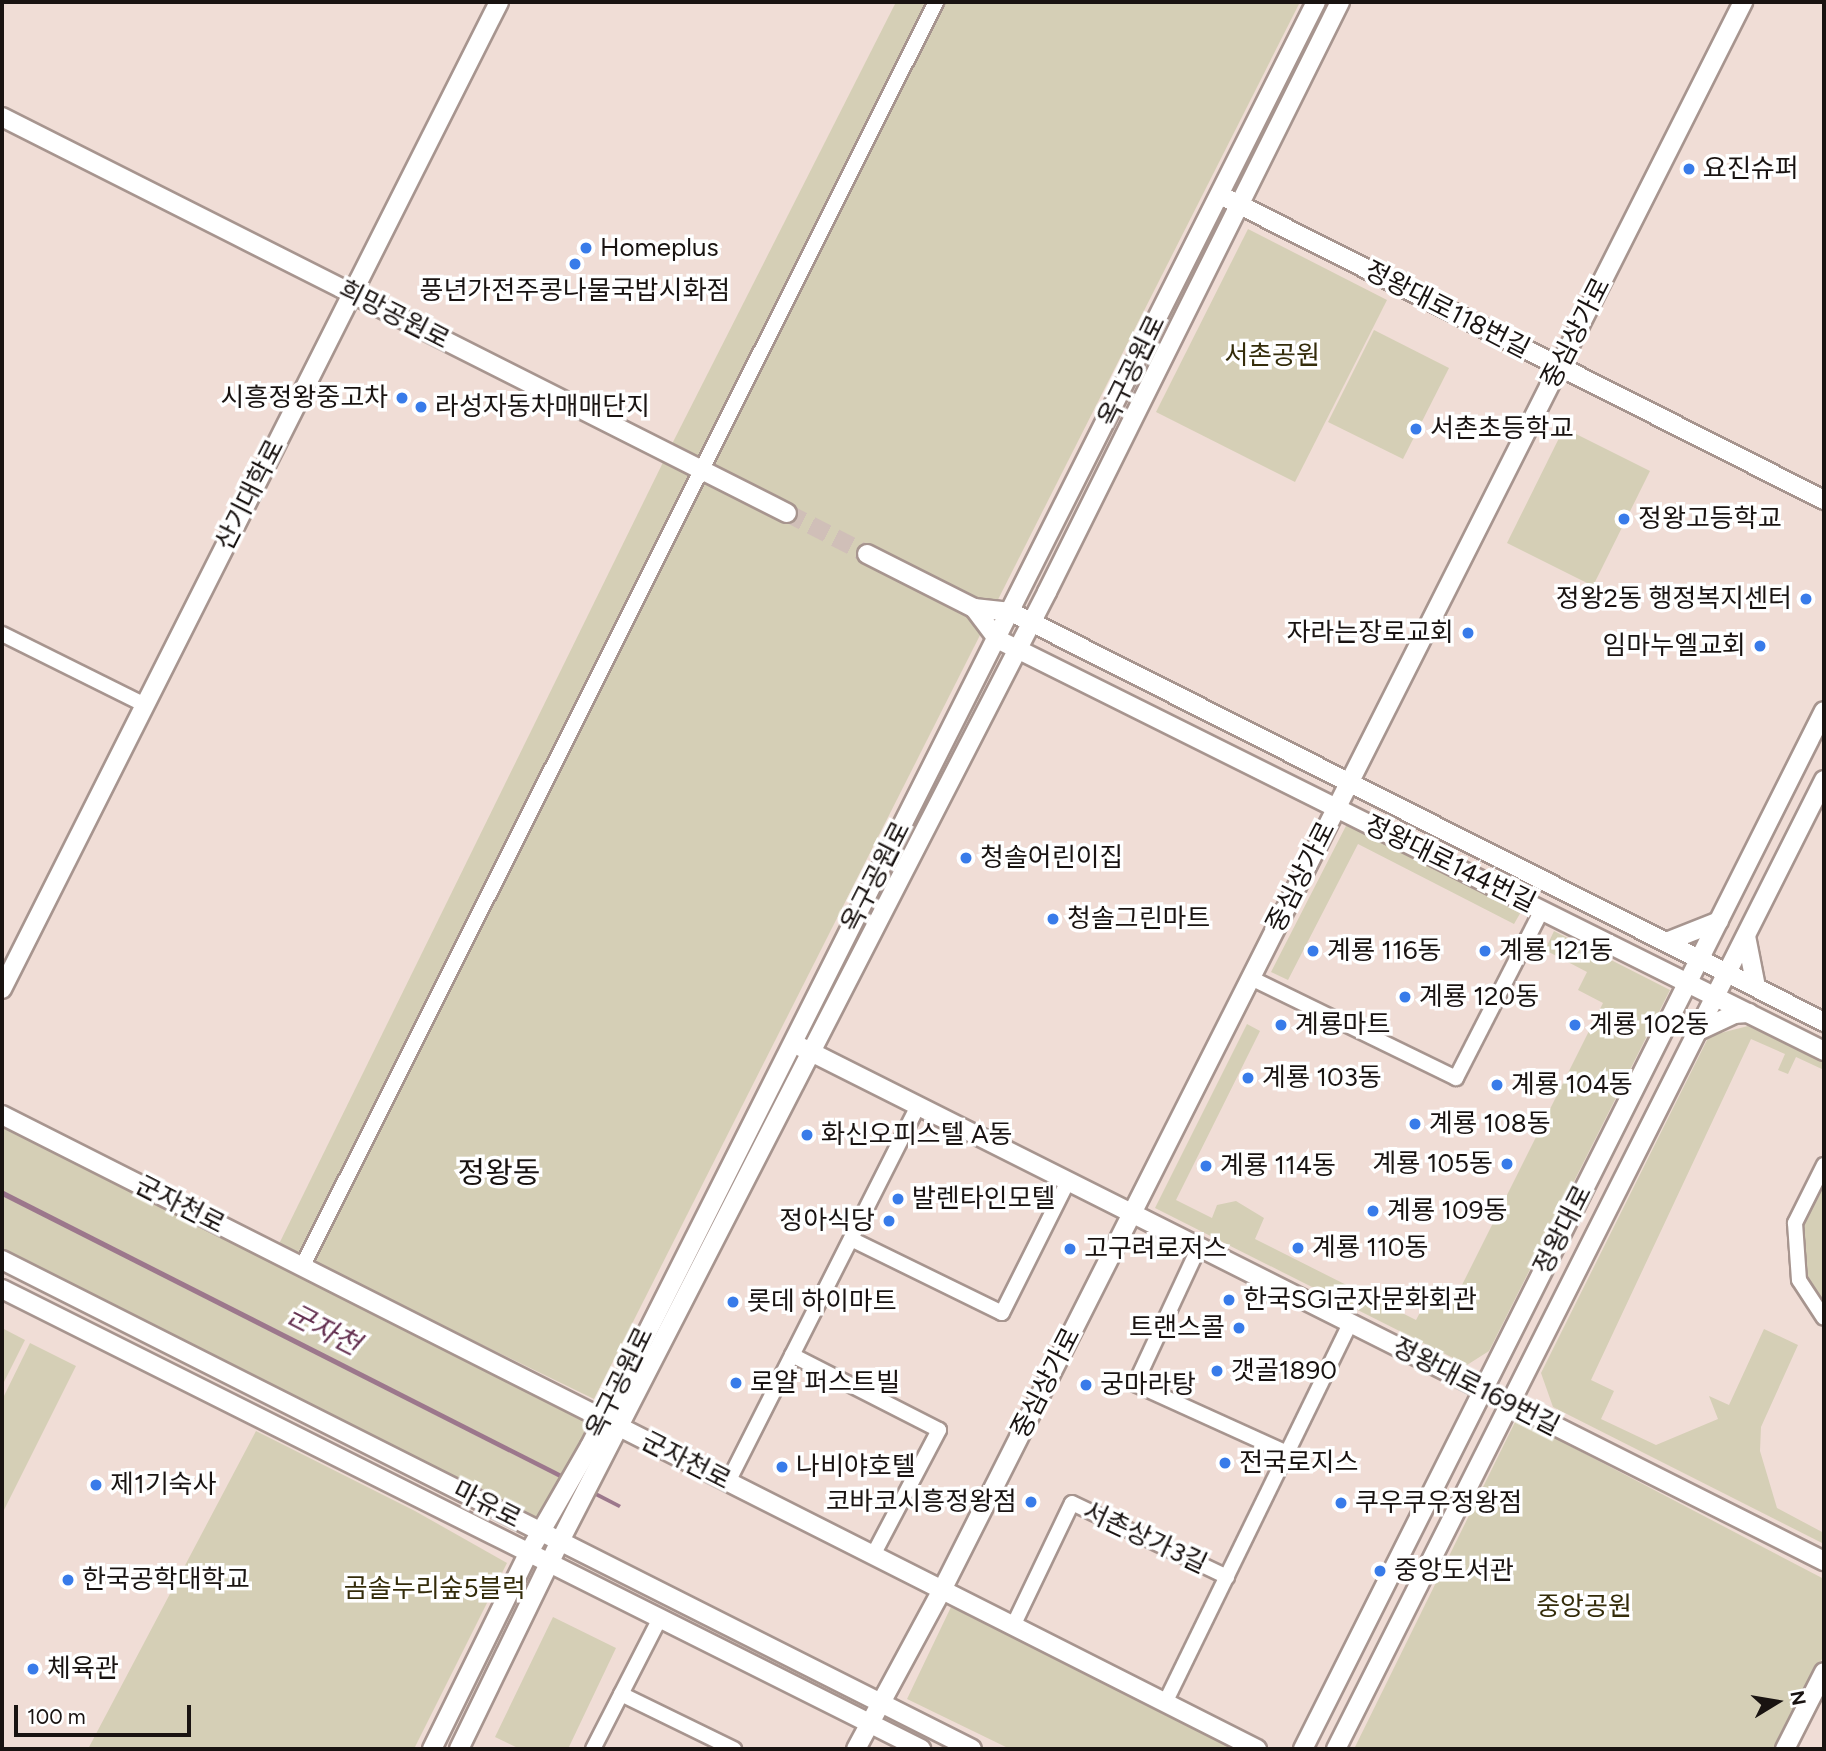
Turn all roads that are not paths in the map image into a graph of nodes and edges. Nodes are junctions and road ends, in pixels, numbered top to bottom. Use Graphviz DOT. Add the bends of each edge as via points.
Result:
graph roads {
  1 [pos="499,2"];
  2 [pos="936,2"];
  3 [pos="1316,2"];
  4 [pos="1340,2"];
  5 [pos="1742,2"];
  6 [pos="2,117"];
  7 [pos="1219,195"];
  8 [pos="1238,204"];
  9 [pos="352,294"];
  10 [pos="1559,366"];
  11 [pos="701,470"];
  12 [pos="1824,500"];
  13 [pos="786,513"];
  14 [pos="867,554"];
  15 [pos="974,608"];
  16 [pos="1011,612"];
  17 [pos="1031,622"];
  18 [pos="2,634"];
  19 [pos="997,639"];
  20 [pos="1017,649"];
  21 [pos="145,705"];
  22 [pos="1824,711"];
  23 [pos="1824,780"];
  24 [pos="1349,782"];
  25 [pos="1336,807"];
  26 [pos="1542,910"];
  27 [pos="1719,921"];
  28 [pos="1746,935"];
  29 [pos="1666,942"];
  30 [pos="1700,959"];
  31 [pos="1727,972"];
  32 [pos="1251,978"];
  33 [pos="1688,982"];
  34 [pos="1756,987"];
  35 [pos="2,989"];
  36 [pos="1716,996"];
  37 [pos="1749,1013"];
  38 [pos="1824,1022"];
  39 [pos="1698,1031"];
  40 [pos="792,1042"];
  41 [pos="1824,1051"];
  42 [pos="811,1053"];
  43 [pos="918,1106"];
  44 [pos="2,1115"];
  45 [pos="1824,1165"];
  46 [pos="1068,1181"];
  47 [pos="1132,1214"];
  48 [pos="851,1239"];
  49 [pos="1199,1247"];
  50 [pos="2,1260"];
  51 [pos="302,1266"];
  52 [pos="2,1289"];
  53 [pos="1824,1318"];
  54 [pos="1350,1323"];
  55 [pos="792,1355"];
  56 [pos="1482,1391"];
  57 [pos="1510,1405"];
  58 [pos="601,1418"];
  59 [pos="620,1427"];
  60 [pos="1287,1452"];
  61 [pos="728,1482"];
  62 [pos="540,1531"];
  63 [pos="560,1541"];
  64 [pos="529,1552"];
  65 [pos="873,1555"];
  66 [pos="1824,1561"];
  67 [pos="550,1563"];
  68 [pos="1227,1577"];
  69 [pos="942,1590"];
  70 [pos="660,1618"];
  71 [pos="1013,1626"];
  72 [pos="1824,1672"];
  73 [pos="621,1695"];
  74 [pos="1165,1703"];
  75 [pos="883,1705"];
  76 [pos="870,1723"];
  77 [pos="432,1749"];
  78 [pos="459,1749"];
  79 [pos="593,1749"];
  80 [pos="734,1749"];
  81 [pos="856,1749"];
  82 [pos="921,1749"];
  83 [pos="972,1749"];
  84 [pos="1257,1749"];
  85 [pos="1303,1749"];
  86 [pos="1336,1749"];
  87 [pos="1785,1749"];
  1 -- 9 [label="street, 산기대학로"];
  2 -- 11 [label="street"];
  3 -- 7 [label="street, 옥구공원로"];
  4 -- 8 [label="street, 옥구공원로"];
  5 -- 10 [label="street, 중심상가로"];
  6 -- 9 [label="street, 희망공원로"];
  7 -- 8 [label="street, 정왕대로118번길"];
  7 -- 16 [label="street, 옥구공원로"];
  8 -- 10 [label="street, 정왕대로118번길"];
  8 -- 17 [label="street, 옥구공원로"];
  9 -- 11 [label="street, 희망공원로"];
  9 -- 21 [label="street, 산기대학로"];
  10 -- 12 [label="street, 정왕대로118번길"];
  10 -- 24 [label="street, 중심상가로"];
  11 -- 13 [label="street, 희망공원로"];
  11 -- 51 [label="street"];
  14 -- 15 [label="street"];
  15 -- 16 [label="street"];
  15 -- 19 [label="street"];
  16 -- 17 [label="street, 정왕대로144번길"];
  16 -- 19 [label="street, 옥구공원로"];
  17 -- 20 [label="street, 옥구공원로"];
  17 -- 24 [label="street, 정왕대로144번길"];
  18 -- 21 [label="street"];
  19 -- 20 [label="street, 정왕대로144번길"];
  19 -- 40 [label="street, 옥구공원로"];
  20 -- 25 [label="street, 정왕대로144번길"];
  20 -- 42 [label="street, 옥구공원로"];
  21 -- 35 [label="street, 산기대학로"];
  22 -- 27 [label="street, 정왕대로"];
  23 -- 28 [label="street, 정왕대로"];
  24 -- 25 [label="street, 중심상가로"];
  24 -- 29 [label="street, 정왕대로144번길"];
  25 -- 26 [label="street, 정왕대로144번길"];
  25 -- 32 [label="street, 중심상가로"];
  26 -- 32 [label="street" via="1456,1078"];
  26 -- 33 [label="street, 정왕대로144번길"];
  27 -- 29 [label="street"];
  27 -- 30 [label="street, 정왕대로"];
  28 -- 31 [label="street, 정왕대로"];
  28 -- 34 [label="street"];
  29 -- 30 [label="street, 정왕대로144번길"];
  30 -- 31 [label="street, 정왕대로144번길"];
  30 -- 33 [label="street, 정왕대로"];
  31 -- 34 [label="street, 정왕대로144번길"];
  31 -- 36 [label="street, 정왕대로"];
  32 -- 47 [label="street, 중심상가로"];
  33 -- 36 [label="street, 정왕대로144번길"];
  33 -- 56 [label="street, 정왕대로"];
  34 -- 38 [label="street, 정왕대로144번길"];
  36 -- 37 [label="street, 정왕대로144번길"];
  36 -- 39 [label="street, 정왕대로"];
  37 -- 39 [label="street" via="1734,1014"];
  37 -- 41 [label="street, 정왕대로144번길"];
  39 -- 57 [label="street, 정왕대로"];
  40 -- 42 [label="street, 정왕대로169번길"];
  40 -- 58 [label="street, 옥구공원로"];
  42 -- 43 [label="street, 정왕대로169번길"];
  42 -- 59 [label="street, 옥구공원로"];
  43 -- 46 [label="street, 정왕대로169번길"];
  43 -- 48 [label="street"];
  44 -- 51 [label="street, 군자천로"];
  45 -- 53 [label="street" via="1795,1223 1798,1280"];
  46 -- 47 [label="street, 정왕대로169번길"];
  46 -- 48 [label="street" via="1003,1313"];
  47 -- 49 [label="street, 정왕대로169번길"];
  47 -- 69 [label="street, 중심상가로"];
  48 -- 55 [label="street"];
  49 -- 54 [label="street, 정왕대로169번길"];
  49 -- 60 [label="street" via="1135,1384"];
  50 -- 62 [label="street, 마유로"];
  51 -- 58 [label="street, 군자천로"];
  52 -- 64 [label="street, 마유로"];
  54 -- 56 [label="street, 정왕대로169번길"];
  54 -- 60 [label="street, 서촌상가3길"];
  55 -- 61 [label="street"];
  55 -- 65 [label="street" via="939,1430"];
  56 -- 57 [label="street, 정왕대로169번길"];
  56 -- 85 [label="street, 정왕대로"];
  57 -- 66 [label="street, 정왕대로169번길"];
  57 -- 86 [label="street, 정왕대로"];
  58 -- 59 [label="street, 군자천로"];
  58 -- 62 [label="street, 옥구공원로" via="590,1447"];
  59 -- 61 [label="street, 군자천로"];
  59 -- 63 [label="street, 옥구공원로"];
  60 -- 68 [label="street, 서촌상가3길"];
  61 -- 65 [label="street, 군자천로"];
  62 -- 63 [label="street, 마유로"];
  62 -- 64 [label="street, 옥구공원로"];
  63 -- 67 [label="street, 옥구공원로"];
  63 -- 75 [label="street, 마유로"];
  64 -- 67 [label="street, 마유로"];
  64 -- 77 [label="street, 옥구공원로"];
  65 -- 69 [label="street, 군자천로"];
  67 -- 70 [label="street, 마유로"];
  67 -- 78 [label="street, 옥구공원로"];
  68 -- 71 [label="street, 서촌상가3길" via="1072,1503"];
  68 -- 74 [label="street, 서촌상가3길"];
  69 -- 71 [label="street, 군자천로"];
  69 -- 75 [label="street, 중심상가로"];
  70 -- 73 [label="street"];
  70 -- 76 [label="street, 마유로"];
  71 -- 74 [label="street, 군자천로"];
  72 -- 87 [label="street"];
  73 -- 79 [label="street"];
  73 -- 80 [label="street"];
  74 -- 84 [label="street, 군자천로"];
  75 -- 76 [label="street, 중심상가로"];
  75 -- 83 [label="street, 마유로"];
  76 -- 81 [label="street, 중심상가로"];
  76 -- 82 [label="street, 마유로"];
}
